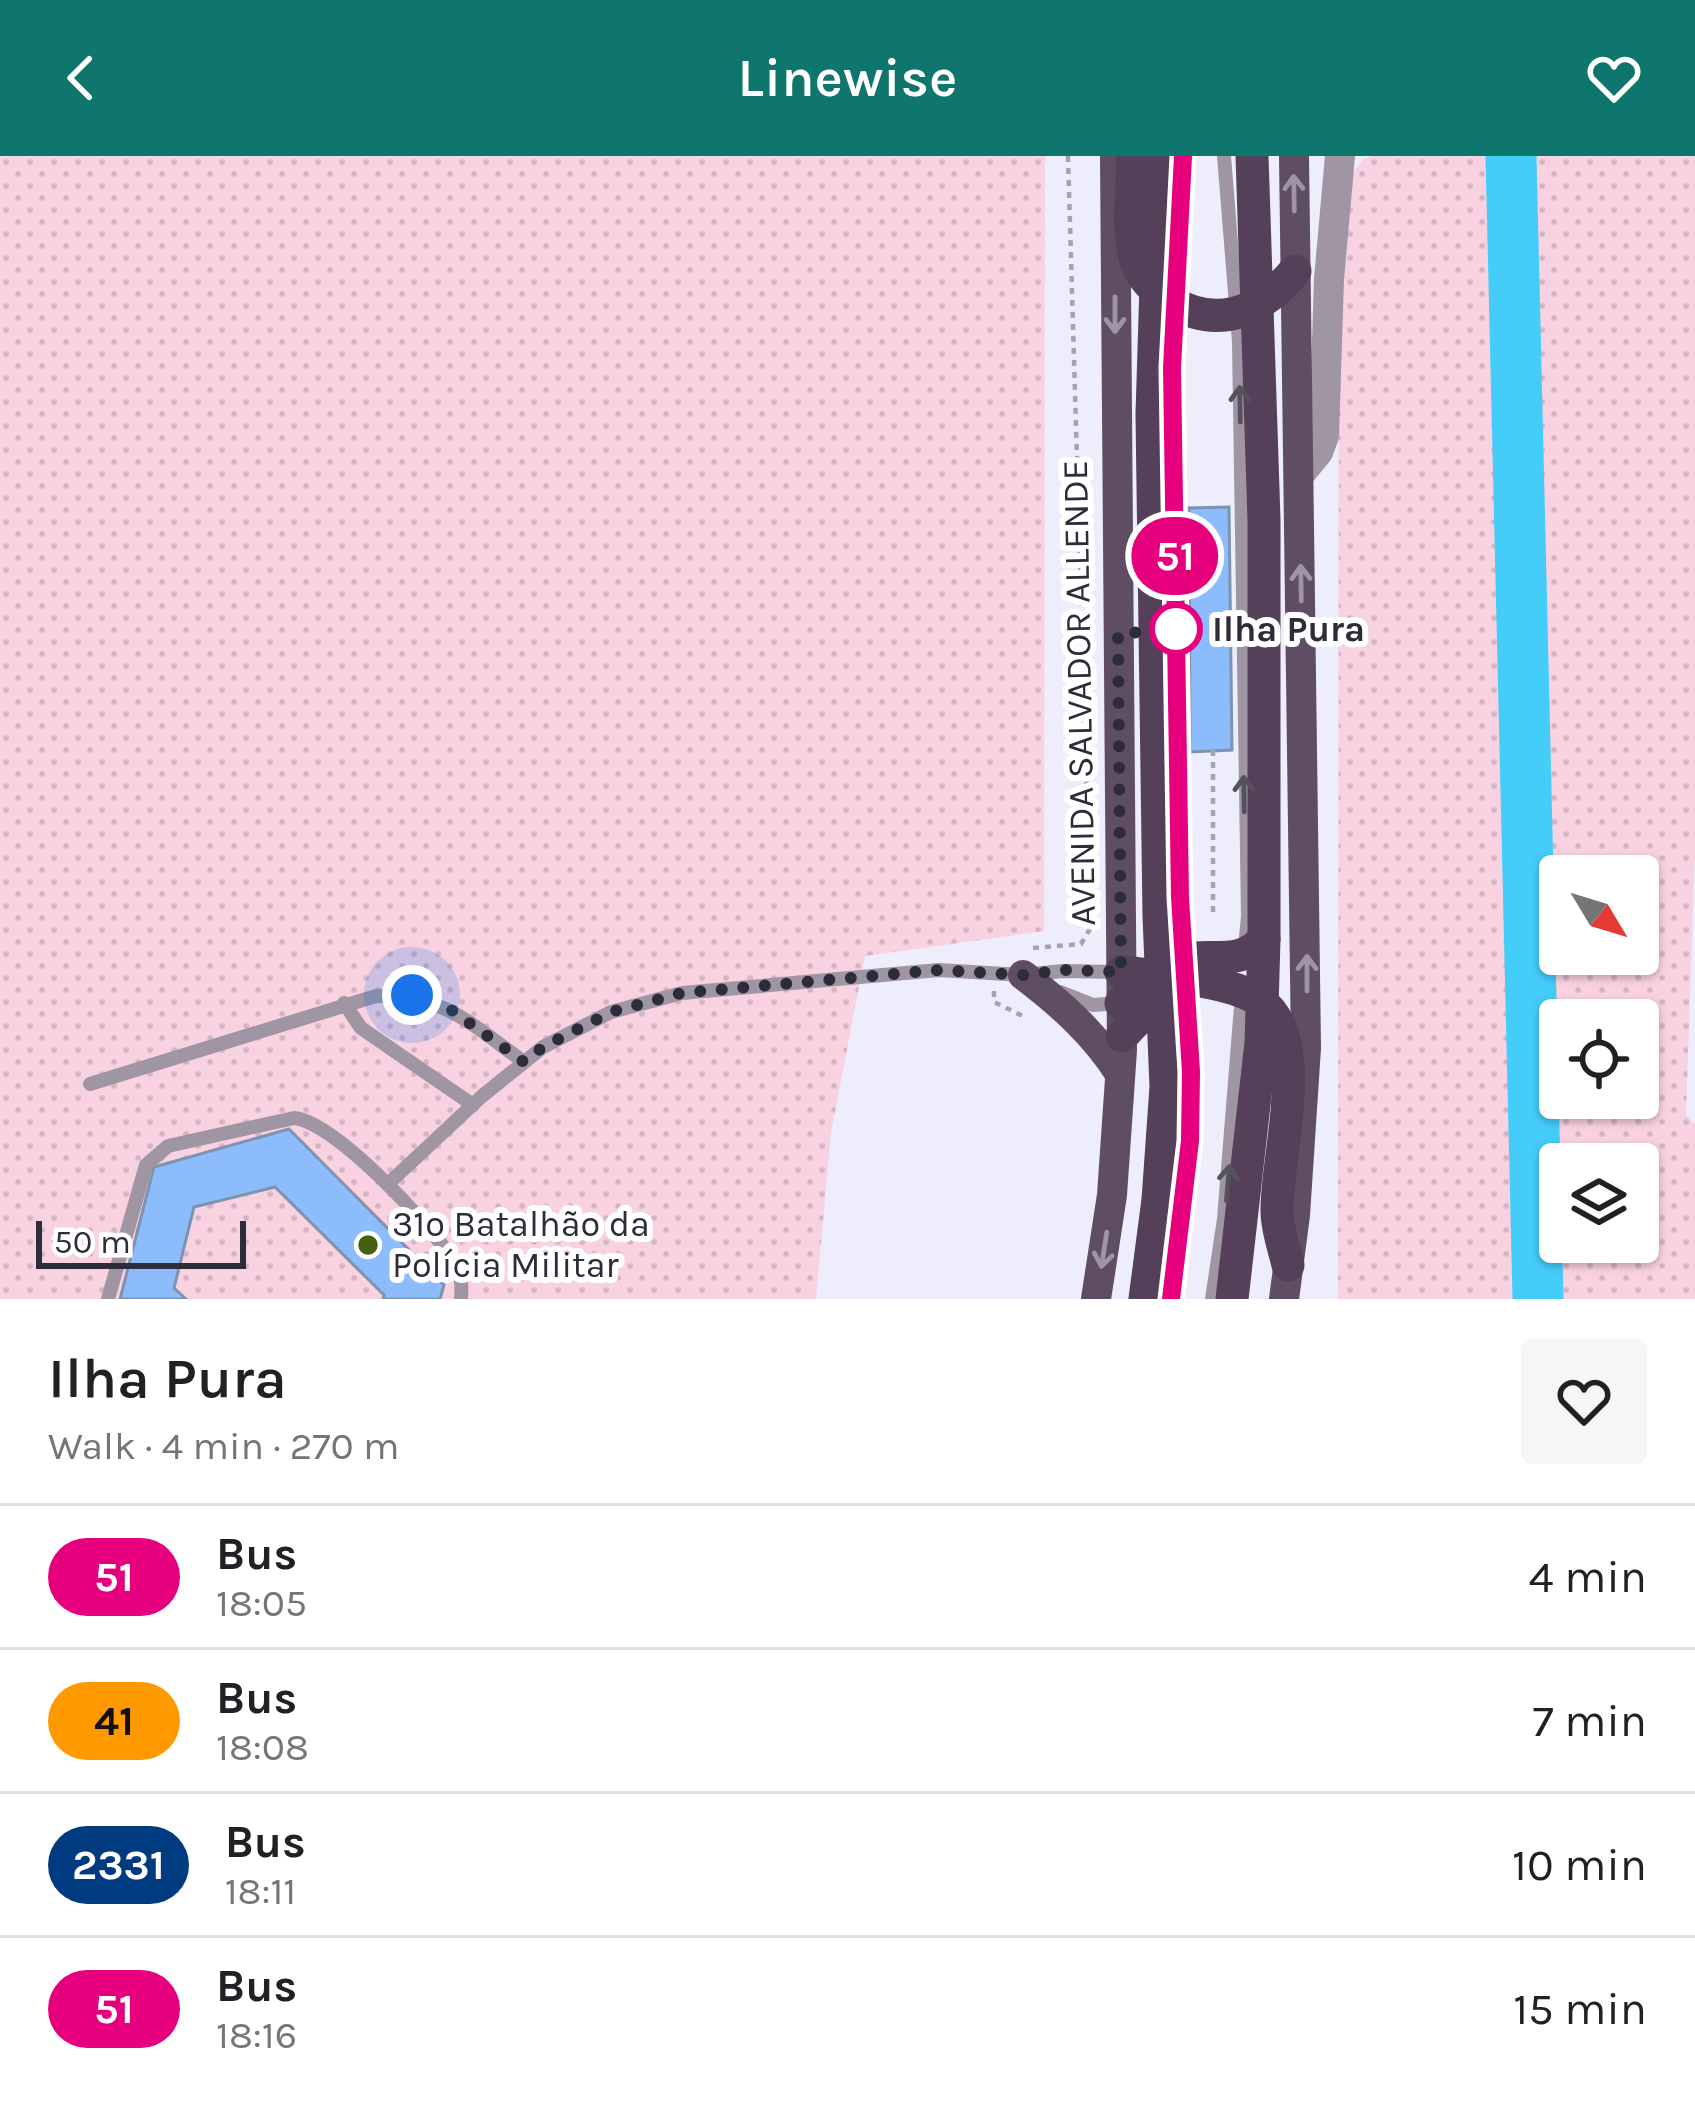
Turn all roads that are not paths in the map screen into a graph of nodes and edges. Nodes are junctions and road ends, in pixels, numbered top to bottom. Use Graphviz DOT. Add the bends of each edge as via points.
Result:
graph roads {
  1 [pos="1115,156"];
  2 [pos="1133,156"];
  3 [pos="1160,156"];
  4 [pos="1183,156"];
  5 [pos="1225,156"];
  6 [pos="1252,156"];
  7 [pos="1294,156"];
  8 [pos="1340,156"];
  9 [pos="1295,271"];
  10 [pos="1167,299"];
  11 [pos="1248,310"];
  12 [pos="1299,475"];
  13 [pos="1254,947"];
  14 [pos="1019,962"];
  15 [pos="1159,986"];
  16 [pos="1252,996"];
  17 [pos="344,1003"];
  18 [pos="524,1062"];
  19 [pos="1120,1074"];
  20 [pos="90,1084"];
  21 [pos="473,1105"];
  22 [pos="389,1183"];
  23 [pos="1286,1282"];
  24 [pos="108,1299"];
  25 [pos="461,1299"];
  26 [pos="1096,1299"];
  27 [pos="1144,1299"];
  28 [pos="1171,1299"];
  29 [pos="1212,1299"];
  30 [pos="1232,1299"];
  1 -- 15 [label="main road, AVENIDA SALVADOR ALLENDE, one-way"];
  2 -- 10 [label="highway" via="1134,256"];
  3 -- 10 [label="highway, AVENIDA SALVADOR ALLENDE"];
  4 -- 10 [label="lane"];
  5 -- 11 [label="lane"];
  6 -- 11 [label="highway"];
  9 -- 7 [label="main road, one-way"];
  8 -- 12 [label="street" via="1324,436"];
  9 -- 11 [label="highway"];
  9 -- 12 [label="main road"];
  10 -- 11 [label="highway" via="1203,316"];
  10 -- 15 [label="highway, AVENIDA SALVADOR ALLENDE" via="1152,414"];
  13 -- 11 [label="highway, one-way" via="1264,520"];
  23 -- 12 [label="main road, one-way" via="1306,1048"];
  13 -- 15 [label="highway"];
  13 -- 16 [label="highway"];
  14 -- 15 [label="lane"];
  14 -- 15 [label="lane" via="1081,1002"];
  14 -- 18 [label="lane" via="682,993 611,1012"];
  14 -- 19 [label="main road"];
  15 -- 16 [label="highway"];
  15 -- 19 [label="main road, AVENIDA SALVADOR ALLENDE"];
  15 -- 27 [label="highway, AVENIDA SALVADOR ALLENDE" via="1165,1127"];
  15 -- 28 [label="lane" via="1190,1141"];
  16 -- 23 [label="highway" via="1287,1043 1277,1216"];
  29 -- 16 [label="lane, one-way"];
  16 -- 30 [label="highway" via="1262,1043"];
  17 -- 18 [label="lane" via="412,995 450,1009"];
  17 -- 20 [label="lane"];
  17 -- 21 [label="lane" via="361,1028"];
  18 -- 21 [label="lane"];
  19 -- 26 [label="main road, AVENIDA SALVADOR ALLENDE, one-way"];
  21 -- 22 [label="lane"];
  22 -- 24 [label="lane" via="304,1118 168,1146 146,1165"];
  22 -- 25 [label="lane" via="454,1262"];
}
